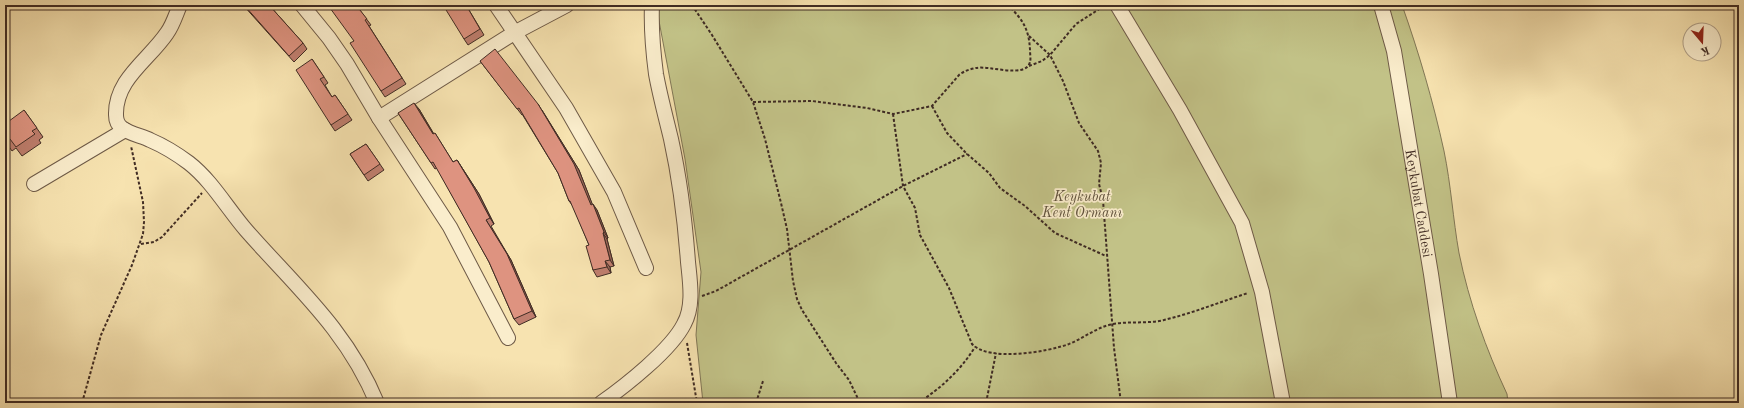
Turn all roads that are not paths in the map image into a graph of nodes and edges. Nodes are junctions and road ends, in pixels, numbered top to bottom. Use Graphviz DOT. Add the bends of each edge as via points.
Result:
graph roads {
  1 [pos="180,5"];
  2 [pos="302,5"];
  3 [pos="496,5"];
  4 [pos="567,5"];
  5 [pos="652,5"];
  6 [pos="1117,5"];
  7 [pos="1381,5"];
  8 [pos="514,33"];
  9 [pos="379,118"];
  10 [pos="125,130"];
  11 [pos="34,184"];
  12 [pos="646,268"];
  13 [pos="508,338"];
  14 [pos="377,403"];
  15 [pos="601,403"];
  16 [pos="1283,403"];
  17 [pos="1450,403"];
  1 -- 10 [label="street" via="168,32 127,79 119,93 116,118"];
  2 -- 9 [label="street" via="348,64"];
  3 -- 8 [label="street"];
  4 -- 8 [label="street"];
  5 -- 15 [label="street" via="656,75 676,162 684,216 690,300 688,316 676,336 653,360"];
  6 -- 16 [label="street" via="1180,110 1242,223 1261,289"];
  7 -- 17 [label="street, Keykubat Caddesi" via="1394,51"];
  8 -- 9 [label="street"];
  8 -- 12 [label="street" via="566,108 614,192"];
  9 -- 13 [label="street" via="450,226"];
  10 -- 11 [label="street"];
  10 -- 14 [label="street" via="152,140 175,153 210,184 267,254 325,316 352,355"];
}
